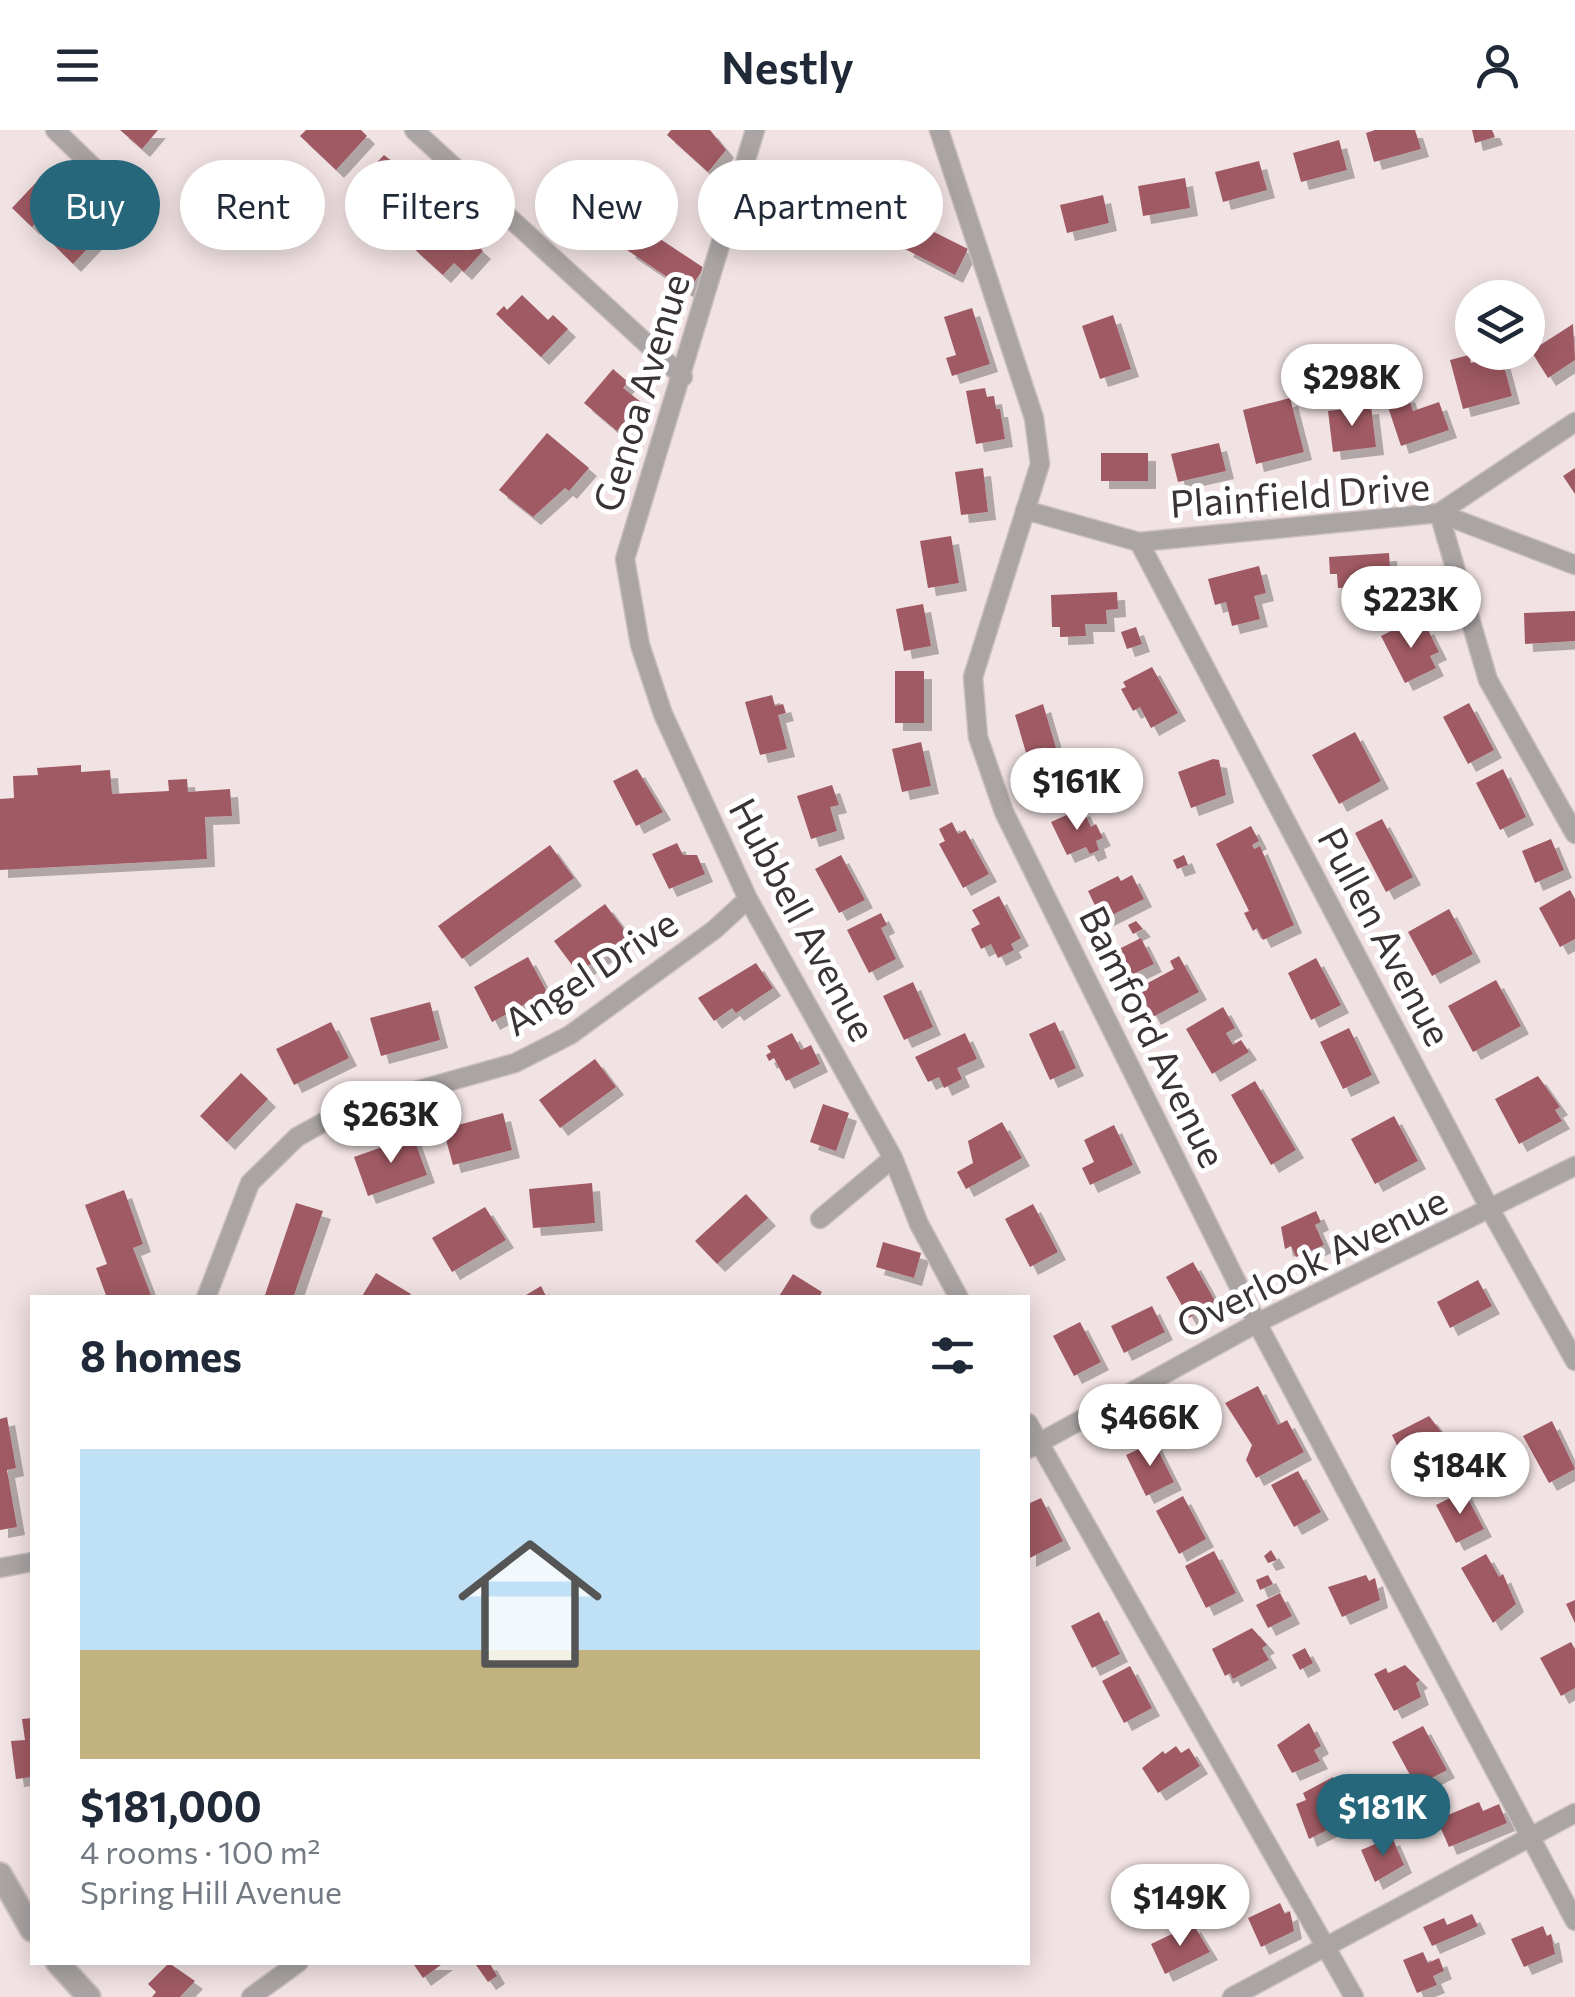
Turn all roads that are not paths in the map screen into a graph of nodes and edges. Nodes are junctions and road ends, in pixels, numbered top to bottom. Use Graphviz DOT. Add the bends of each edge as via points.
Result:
graph roads {
  1 [pos="55,130"];
  2 [pos="414,130"];
  3 [pos="754,130"];
  4 [pos="939,130"];
  5 [pos="86,160"];
  6 [pos="683,376"];
  7 [pos="1575,422"];
  8 [pos="1025,510"];
  9 [pos="1439,513"];
  10 [pos="1139,542"];
  11 [pos="625,560"];
  12 [pos="1575,565"];
  13 [pos="1575,834"];
  14 [pos="748,899"];
  15 [pos="893,1158"];
  16 [pos="1575,1166"];
  17 [pos="1491,1210"];
  18 [pos="820,1219"];
  19 [pos="207,1295"];
  20 [pos="957,1295"];
  21 [pos="1256,1323"];
  22 [pos="1575,1361"];
  23 [pos="1033,1445"];
  24 [pos="30,1562"];
  25 [pos="0,1568"];
  26 [pos="1575,1813"];
  27 [pos="1528,1836"];
  28 [pos="0,1874"];
  29 [pos="1575,1921"];
  30 [pos="18,1923"];
  31 [pos="1327,1944"];
  32 [pos="60,1965"];
  33 [pos="295,1965"];
  34 [pos="90,1997"];
  35 [pos="252,1997"];
  36 [pos="1232,1997"];
  37 [pos="1354,1997"];
  1 -- 5 [label="street"];
  2 -- 6 [label="street"];
  3 -- 6 [label="street, Genoa Avenue"];
  4 -- 8 [label="street, Bamford Avenue" via="1034,418 1040,464"];
  6 -- 11 [label="street, Genoa Avenue"];
  7 -- 9 [label="street"];
  8 -- 10 [label="street, Plainfield Drive"];
  8 -- 21 [label="street, Bamford Avenue" via="973,677 978,737 1004,812"];
  9 -- 10 [label="street, Plainfield Drive"];
  9 -- 12 [label="street, Plainfield Drive"];
  9 -- 13 [label="street" via="1488,680"];
  10 -- 17 [label="street, Pullen Avenue"];
  11 -- 14 [label="street, Hubbell Avenue" via="640,645 663,714"];
  14 -- 15 [label="street, Hubbell Avenue"];
  14 -- 19 [label="street, Angel Drive" via="570,1035 515,1063 344,1110 297,1137 250,1183"];
  15 -- 18 [label="street"];
  15 -- 20 [label="street, Hubbell Avenue"];
  16 -- 17 [label="street, Overlook Avenue"];
  17 -- 21 [label="street, Overlook Avenue"];
  17 -- 22 [label="street, Pullen Avenue"];
  21 -- 23 [label="street, Overlook Avenue"];
  21 -- 27 [label="street, Bamford Avenue"];
  23 -- 31 [label="street"];
  24 -- 25 [label="street"];
  26 -- 27 [label="street"];
  27 -- 29 [label="street, Bamford Avenue"];
  27 -- 31 [label="street"];
  28 -- 30 [label="street"];
  31 -- 36 [label="street"];
  31 -- 37 [label="street"];
  32 -- 34 [label="street"];
  33 -- 35 [label="street"];
}
